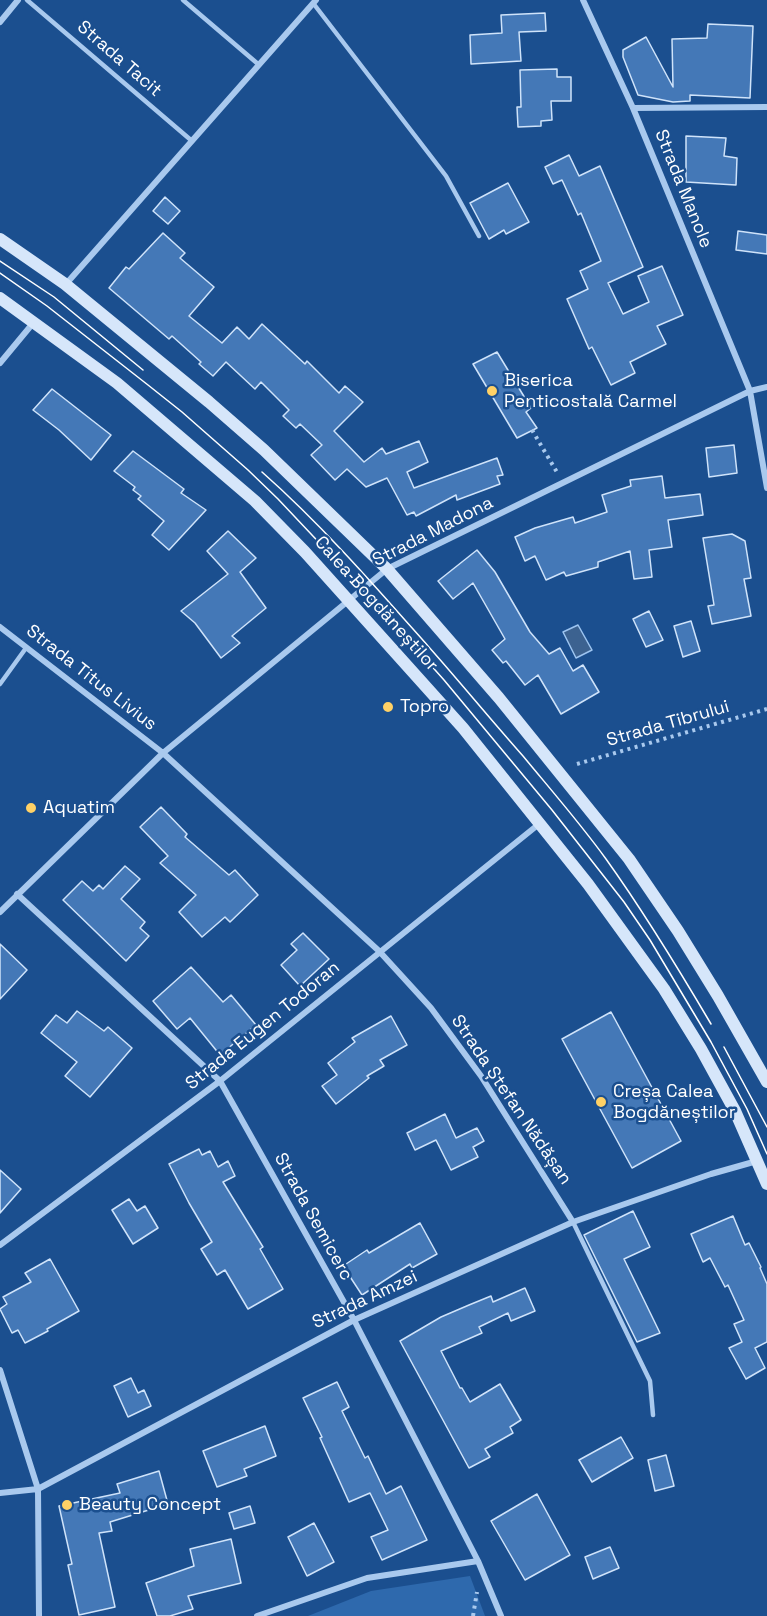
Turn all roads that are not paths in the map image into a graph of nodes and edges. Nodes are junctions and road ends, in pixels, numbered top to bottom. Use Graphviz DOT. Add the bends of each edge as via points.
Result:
graph roads {
  1 [pos="18,0"];
  2 [pos="27,0"];
  3 [pos="183,0"];
  4 [pos="583,0"];
  5 [pos="315,1"];
  6 [pos="0,22"];
  7 [pos="258,64"];
  8 [pos="767,107"];
  9 [pos="633,108"];
  10 [pos="192,141"];
  11 [pos="480,236"];
  12 [pos="0,239"];
  13 [pos="65,284"];
  14 [pos="0,298"];
  15 [pos="34,322"];
  16 [pos="0,363"];
  17 [pos="767,387"];
  18 [pos="750,391"];
  19 [pos="767,488"];
  20 [pos="387,569"];
  21 [pos="348,599"];
  22 [pos="0,627"];
  23 [pos="26,648"];
  24 [pos="0,684"];
  25 [pos="163,753"];
  26 [pos="540,823"];
  27 [pos="17,894"];
  28 [pos="0,912"];
  29 [pos="379,951"];
  30 [pos="220,1081"];
  31 [pos="767,1082"];
  32 [pos="757,1161"];
  33 [pos="767,1184"];
  34 [pos="573,1222"];
  35 [pos="0,1245"];
  36 [pos="354,1320"];
  37 [pos="0,1370"];
  38 [pos="654,1415"];
  39 [pos="38,1489"];
  40 [pos="0,1493"];
  41 [pos="478,1561"];
  42 [pos="39,1616"];
  43 [pos="257,1616"];
  44 [pos="501,1616"];
  1 -- 6 [label="street"];
  2 -- 10 [label="lane, Strada Tacit"];
  3 -- 7 [label="lane"];
  4 -- 9 [label="street, Strada Manole"];
  5 -- 7 [label="street"];
  5 -- 11 [label="lane" via="446,176"];
  7 -- 10 [label="street"];
  8 -- 9 [label="street"];
  9 -- 18 [label="street, Strada Manole"];
  10 -- 13 [label="street"];
  12 -- 13 [label="main road, Calea Bogdăneștilor"];
  13 -- 20 [label="main road, Calea Bogdăneștilor" via="264,450"];
  14 -- 15 [label="main road, Calea Bogdăneștilor"];
  15 -- 16 [label="street"];
  15 -- 21 [label="main road, Calea Bogdăneștilor" via="117,383 255,501"];
  17 -- 18 [label="street, Strada Madona"];
  18 -- 19 [label="street, Strada Manole"];
  18 -- 20 [label="street, Strada Madona"];
  20 -- 21 [label="street, Strada Madona"];
  20 -- 31 [label="main road, Calea Bogdăneștilor" via="629,859 678,931"];
  21 -- 25 [label="street, Strada Madona"];
  21 -- 26 [label="main road, Calea Bogdăneștilor" via="463,728"];
  22 -- 23 [label="street, Strada Titus Livius"];
  23 -- 24 [label="lane"];
  23 -- 25 [label="street, Strada Titus Livius"];
  25 -- 27 [label="street, Strada Madona"];
  25 -- 29 [label="street, Strada Ștefan Nădășan"];
  26 -- 29 [label="street, Strada Eugen Todoran"];
  26 -- 32 [label="main road, Calea Bogdăneștilor" via="664,989 735,1110"];
  27 -- 28 [label="street, Strada Madona"];
  27 -- 30 [label="street, Strada Semicerc"];
  29 -- 30 [label="street, Strada Eugen Todoran"];
  29 -- 34 [label="street, Strada Ștefan Nădășan" via="431,1008 481,1076"];
  30 -- 35 [label="street, Strada Eugen Todoran"];
  30 -- 36 [label="street, Strada Semicerc"];
  32 -- 33 [label="main road, Calea Bogdăneștilor"];
  32 -- 34 [label="street, Strada Amzei"];
  34 -- 36 [label="street, Strada Amzei"];
  34 -- 38 [label="lane, Strada Ștefan Nădășan" via="650,1381"];
  36 -- 39 [label="street, Strada Amzei"];
  36 -- 41 [label="street, Strada Semicerc"];
  37 -- 39 [label="street"];
  39 -- 40 [label="street, Strada Amzei"];
  39 -- 42 [label="street"];
  41 -- 43 [label="street" via="367,1578"];
  41 -- 44 [label="street, Strada Semicerc"];
}
